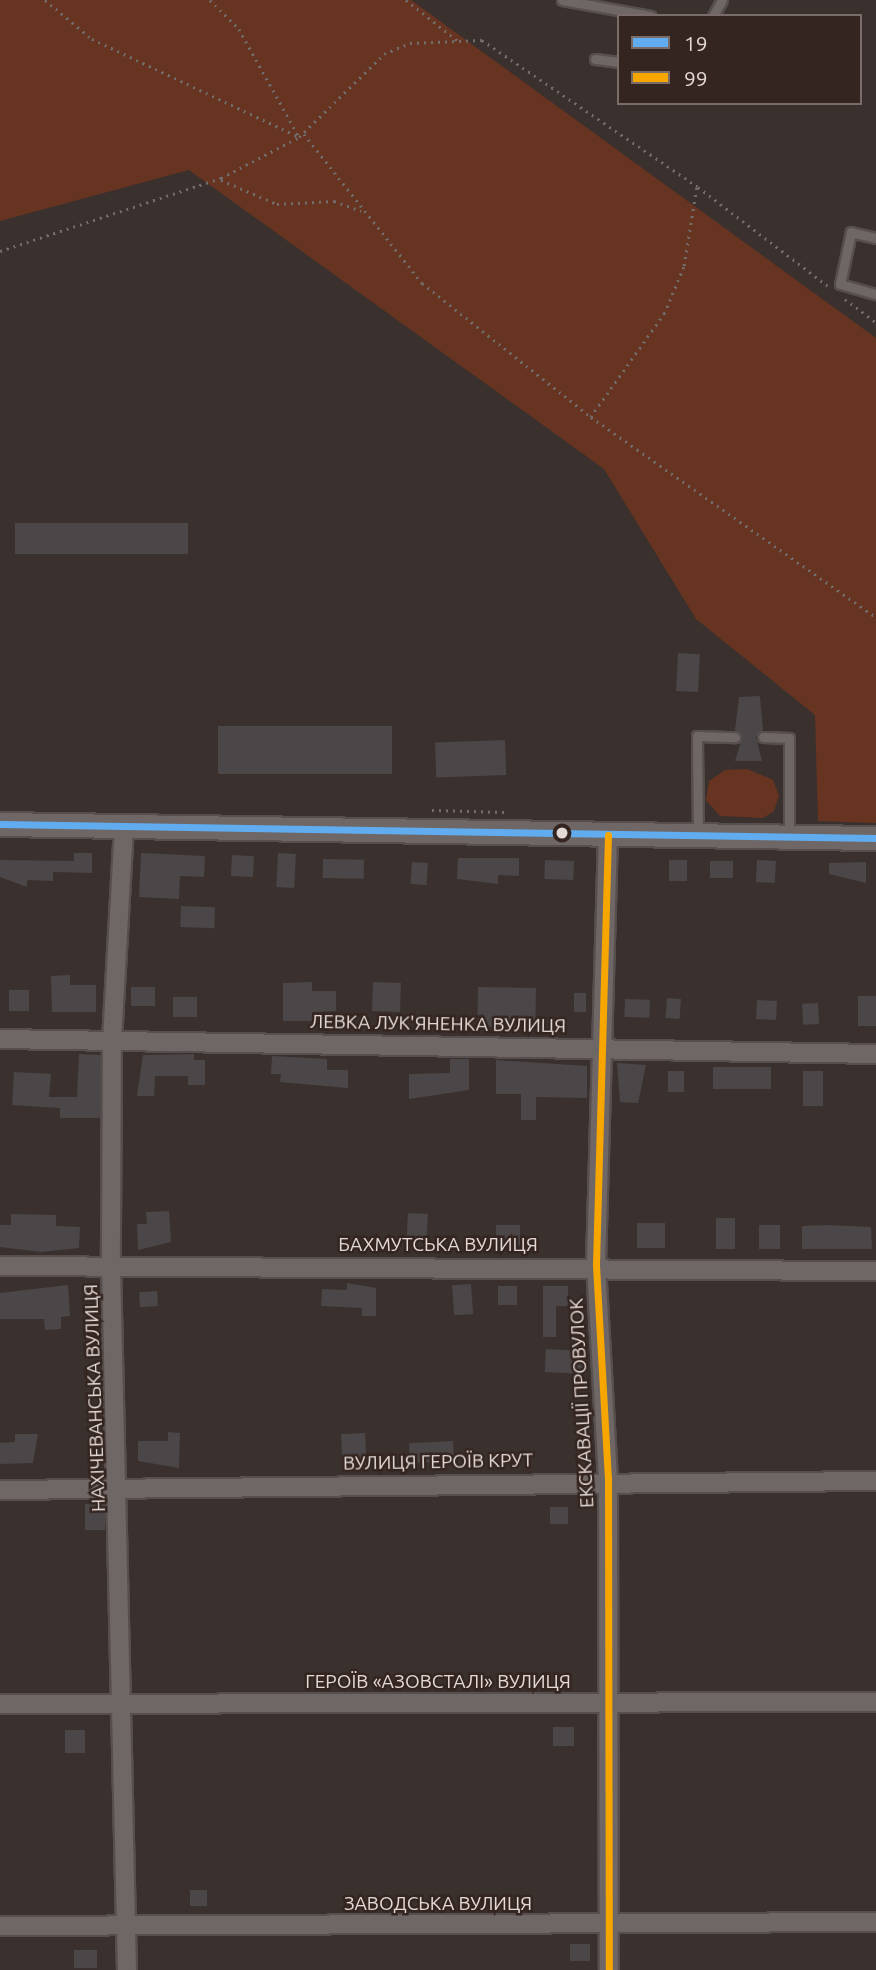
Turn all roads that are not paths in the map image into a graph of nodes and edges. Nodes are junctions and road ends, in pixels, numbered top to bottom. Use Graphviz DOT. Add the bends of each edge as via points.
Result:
graph roads {
  1 [pos="562,0"];
  2 [pos="640,14"];
  3 [pos="595,59"];
  4 [pos="617,62"];
  5 [pos="876,238"];
  6 [pos="876,294"];
  7 [pos="735,737"];
  8 [pos="763,737"];
  9 [pos="0,824"];
  10 [pos="124,825"];
  11 [pos="608,835"];
  12 [pos="698,835"];
  13 [pos="789,836"];
  14 [pos="876,838"];
  15 [pos="0,1040"];
  16 [pos="112,1040"];
  17 [pos="601,1048"];
  18 [pos="876,1054"];
  19 [pos="596,1265"];
  20 [pos="0,1266"];
  21 [pos="111,1266"];
  22 [pos="876,1271"];
  23 [pos="608,1479"];
  24 [pos="876,1481"];
  25 [pos="121,1489"];
  26 [pos="0,1490"];
  27 [pos="123,1702"];
  28 [pos="876,1702"];
  29 [pos="0,1704"];
  30 [pos="610,1704"];
  31 [pos="876,1922"];
  32 [pos="608,1924"];
  33 [pos="0,1926"];
  34 [pos="127,1926"];
  35 [pos="127,1970"];
  36 [pos="609,1970"];
  1 -- 2 [label="lane"];
  3 -- 4 [label="lane"];
  5 -- 6 [label="lane" via="850,232 840,284"];
  7 -- 12 [label="lane" via="696,736"];
  8 -- 13 [label="lane" via="789,738"];
  9 -- 10 [label="street"];
  10 -- 11 [label="street"];
  10 -- 16 [label="street, НАХІЧЕВАНСЬКА ВУЛИЦЯ"];
  11 -- 12 [label="street"];
  11 -- 17 [label="street, ЕКСКАВАЦІЇ ПРОВУЛОК"];
  12 -- 13 [label="street"];
  13 -- 14 [label="street"];
  15 -- 16 [label="street, ЛЕВКА ЛУК'ЯНЕНКА ВУЛИЦЯ"];
  16 -- 17 [label="street, ЛЕВКА ЛУК'ЯНЕНКА ВУЛИЦЯ"];
  16 -- 21 [label="street, НАХІЧЕВАНСЬКА ВУЛИЦЯ"];
  17 -- 18 [label="street, ЛЕВКА ЛУК'ЯНЕНКА ВУЛИЦЯ"];
  17 -- 19 [label="street, ЕКСКАВАЦІЇ ПРОВУЛОК"];
  19 -- 21 [label="street, БАХМУТСЬКА ВУЛИЦЯ"];
  19 -- 22 [label="street, БАХМУТСЬКА ВУЛИЦЯ"];
  19 -- 23 [label="street, ЕКСКАВАЦІЇ ПРОВУЛОК"];
  20 -- 21 [label="street, БАХМУТСЬКА ВУЛИЦЯ"];
  21 -- 25 [label="street, НАХІЧЕВАНСЬКА ВУЛИЦЯ"];
  23 -- 24 [label="street, ВУЛИЦЯ ГЕРОЇВ КРУТ"];
  23 -- 25 [label="street, ВУЛИЦЯ ГЕРОЇВ КРУТ"];
  23 -- 30 [label="street, ЕКСКАВАЦІЇ ПРОВУЛОК"];
  25 -- 26 [label="street, ВУЛИЦЯ ГЕРОЇВ КРУТ"];
  25 -- 27 [label="street, НАХІЧЕВАНСЬКА ВУЛИЦЯ"];
  27 -- 29 [label="street, ГЕРОЇВ «АЗОВСТАЛІ» ВУЛИЦЯ"];
  27 -- 30 [label="street, ГЕРОЇВ «АЗОВСТАЛІ» ВУЛИЦЯ"];
  27 -- 34 [label="street, НАХІЧЕВАНСЬКА ВУЛИЦЯ"];
  28 -- 30 [label="street, ГЕРОЇВ «АЗОВСТАЛІ» ВУЛИЦЯ"];
  30 -- 32 [label="street, ЕКСКАВАЦІЇ ПРОВУЛОК"];
  31 -- 32 [label="street, ЗАВОДСЬКА ВУЛИЦЯ"];
  32 -- 34 [label="street, ЗАВОДСЬКА ВУЛИЦЯ"];
  32 -- 36 [label="street, ЕКСКАВАЦІЇ ПРОВУЛОК"];
  33 -- 34 [label="street, ЗАВОДСЬКА ВУЛИЦЯ"];
  34 -- 35 [label="street, НАХІЧЕВАНСЬКА ВУЛИЦЯ"];
}
